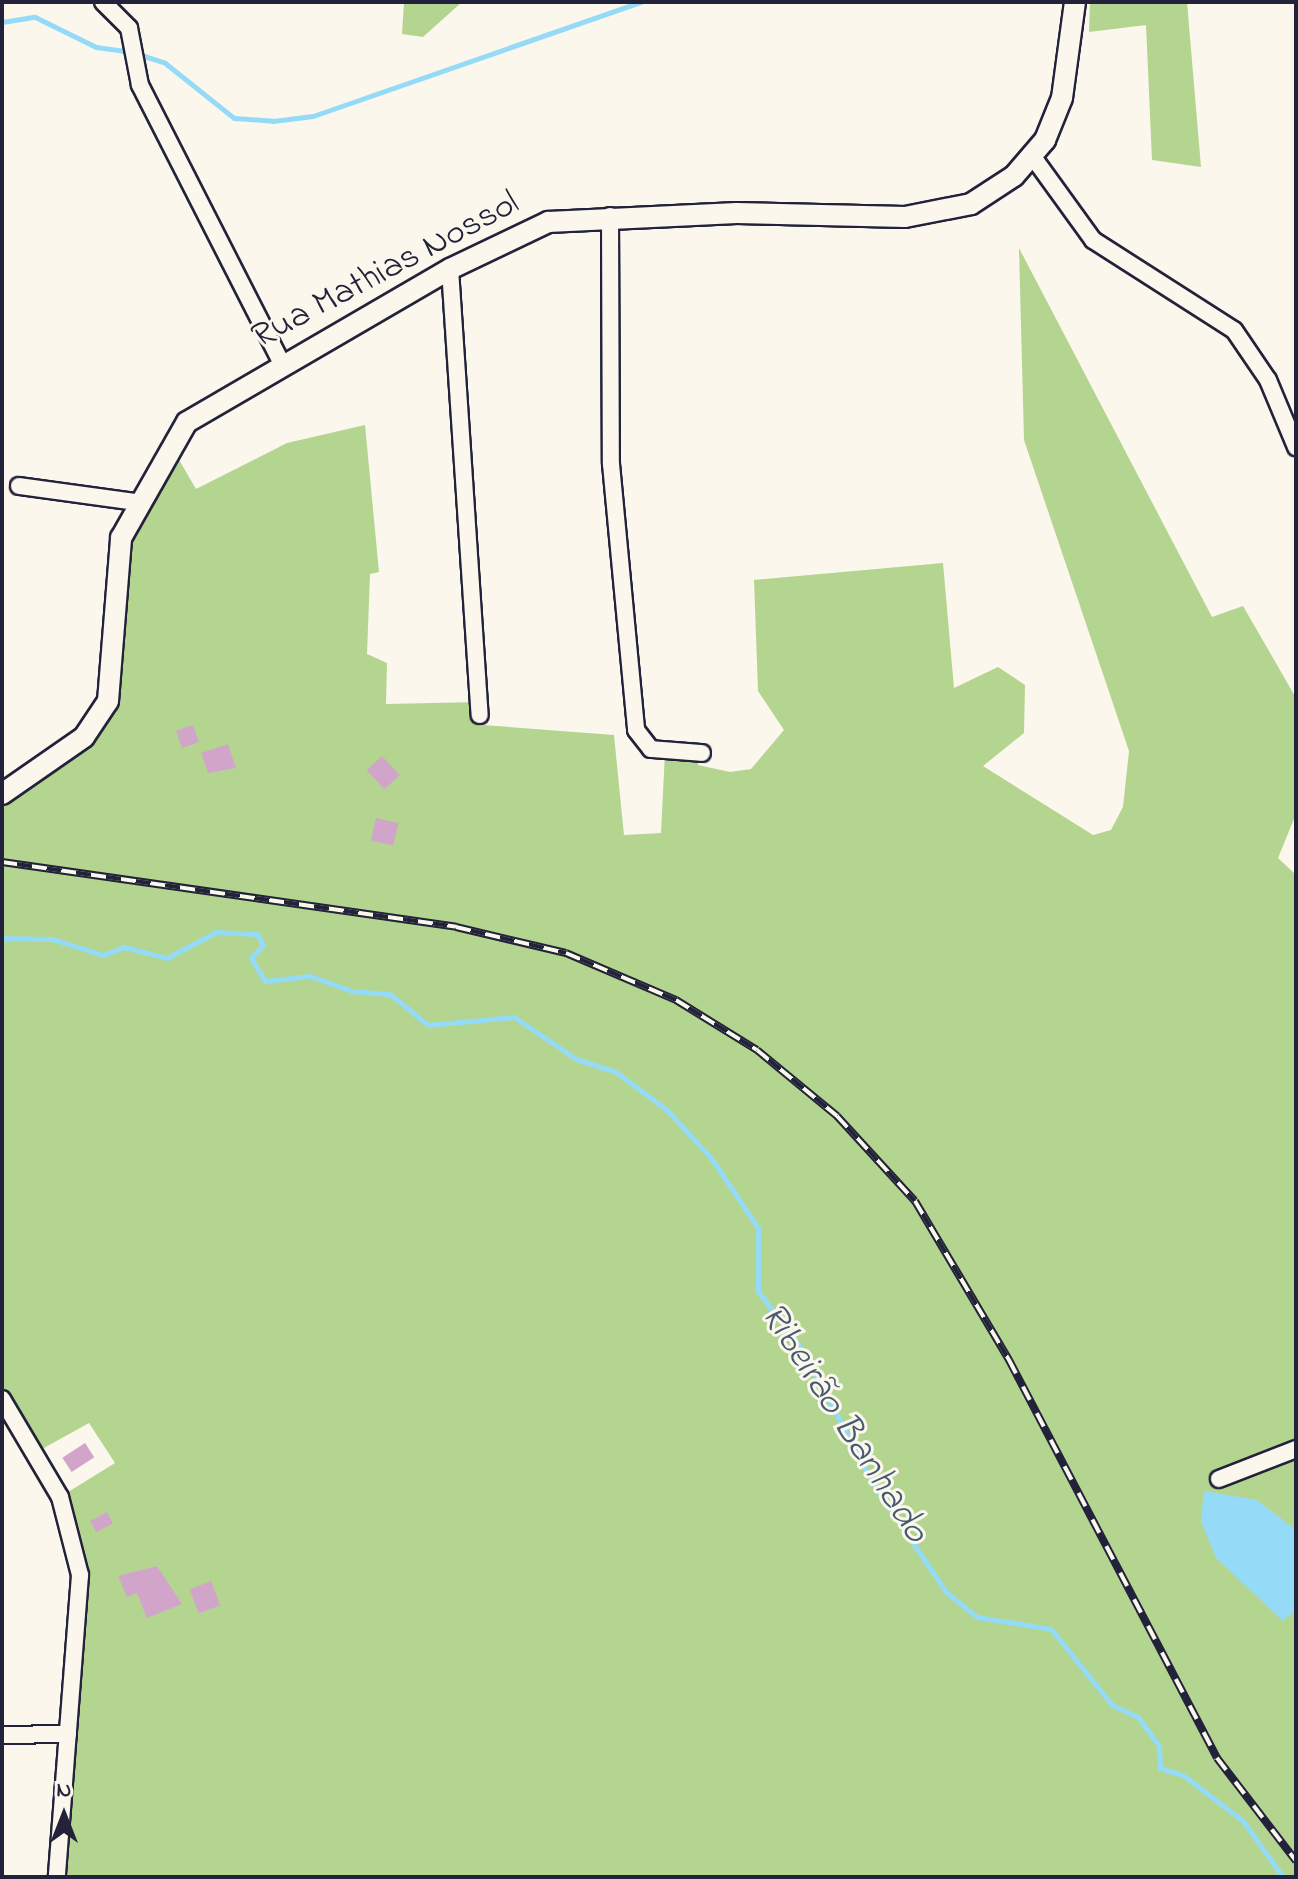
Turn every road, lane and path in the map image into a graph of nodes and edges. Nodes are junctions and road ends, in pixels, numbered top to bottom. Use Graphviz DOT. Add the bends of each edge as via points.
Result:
graph roads {
  1 [pos="103,2"];
  2 [pos="1075,2"];
  3 [pos="1033,157"];
  4 [pos="610,216"];
  5 [pos="450,269"];
  6 [pos="282,364"];
  7 [pos="1296,447"];
  8 [pos="19,486"];
  9 [pos="136,502"];
  10 [pos="480,715"];
  11 [pos="702,753"];
  12 [pos="2,794"];
  13 [pos="2,1399"];
  14 [pos="1296,1449"];
  15 [pos="1219,1479"];
  16 [pos="68,1734"];
  17 [pos="2,1735"];
  18 [pos="57,1877"];
  1 -- 6 [label="street" via="129,28 140,85"];
  2 -- 3 [label="street, Rua Mathias Nossol" via="1062,98"];
  3 -- 4 [label="street, Rua Mathias Nossol" via="990,193 936,215"];
  3 -- 7 [label="street" via="1093,240 1234,330 1268,380"];
  4 -- 5 [label="street, Rua Mathias Nossol" via="539,225"];
  4 -- 11 [label="street" via="611,464 636,730 651,749"];
  5 -- 6 [label="street, Rua Mathias Nossol"];
  5 -- 10 [label="street"];
  6 -- 9 [label="street, Rua Mathias Nossol" via="187,422"];
  8 -- 9 [label="street"];
  9 -- 12 [label="street, Rua Mathias Nossol" via="112,594 108,701 84,737"];
  13 -- 16 [label="street" via="60,1497 77,1549 77,1686"];
  14 -- 15 [label="street"];
  16 -- 17 [label="street"];
  16 -- 18 [label="street"];
}
